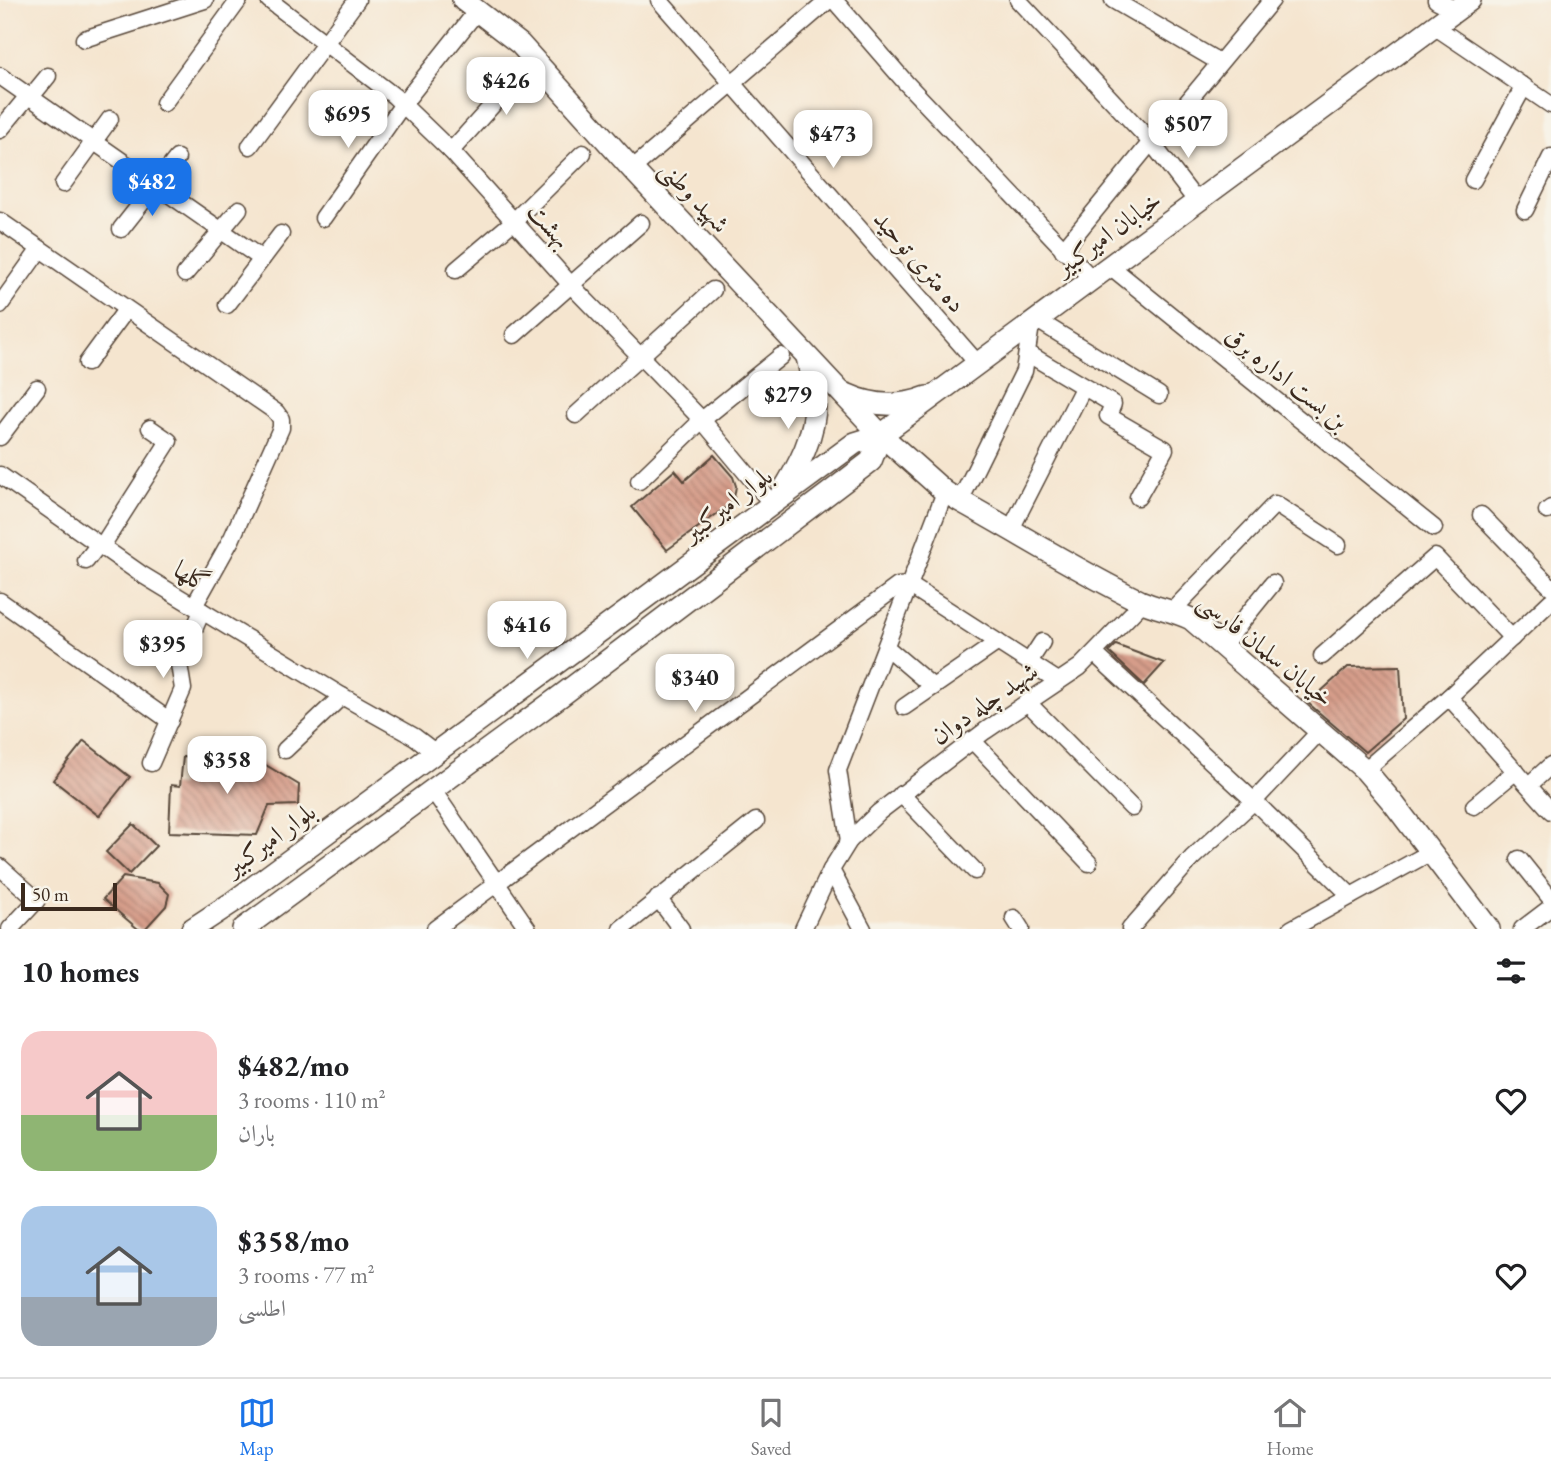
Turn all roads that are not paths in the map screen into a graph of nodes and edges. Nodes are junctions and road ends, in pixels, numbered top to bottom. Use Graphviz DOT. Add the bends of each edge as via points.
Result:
graph roads {
  1 [pos="205,0"];
  2 [pos="239,0"];
  3 [pos="269,0"];
  4 [pos="357,0"];
  5 [pos="659,0"];
  6 [pos="829,0"];
  7 [pos="834,0"];
  8 [pos="1018,0"];
  9 [pos="1113,0"];
  10 [pos="1272,0"];
  11 [pos="1436,0"];
  12 [pos="470,5"];
  13 [pos="1463,5"];
  14 [pos="1434,26"];
  15 [pos="84,39"];
  16 [pos="325,44"];
  17 [pos="534,59"];
  18 [pos="1219,62"];
  19 [pos="0,76"];
  20 [pos="48,76"];
  21 [pos="732,83"];
  22 [pos="1524,86"];
  23 [pos="29,97"];
  24 [pos="164,103"];
  25 [pos="403,104"];
  26 [pos="1551,105"];
  27 [pos="110,120"];
  28 [pos="0,130"];
  29 [pos="93,141"];
  30 [pos="1151,142"];
  31 [pos="250,146"];
  32 [pos="452,151"];
  33 [pos="583,153"];
  34 [pos="1551,157"];
  35 [pos="177,158"];
  36 [pos="632,169"];
  37 [pos="1473,180"];
  38 [pos="63,184"];
  39 [pos="155,185"];
  40 [pos="1197,202"];
  41 [pos="239,209"];
  42 [pos="1525,211"];
  43 [pos="323,218"];
  44 [pos="0,220"];
  45 [pos="514,221"];
  46 [pos="641,223"];
  47 [pos="121,229"];
  48 [pos="221,231"];
  49 [pos="281,234"];
  50 [pos="40,249"];
  51 [pos="1063,250"];
  52 [pos="262,259"];
  53 [pos="1110,267"];
  54 [pos="456,270"];
  55 [pos="185,274"];
  56 [pos="1092,279"];
  57 [pos="571,285"];
  58 [pos="713,290"];
  59 [pos="0,305"];
  60 [pos="227,305"];
  61 [pos="126,310"];
  62 [pos="1034,322"];
  63 [pos="514,335"];
  64 [pos="1027,353"];
  65 [pos="640,355"];
  66 [pos="781,356"];
  67 [pos="807,357"];
  68 [pos="87,363"];
  69 [pos="978,364"];
  70 [pos="37,388"];
  71 [pos="1083,388"];
  72 [pos="839,391"];
  73 [pos="942,391"];
  74 [pos="1158,395"];
  75 [pos="576,415"];
  76 [pos="702,420"];
  77 [pos="150,428"];
  78 [pos="881,435"];
  79 [pos="0,438"];
  80 [pos="925,474"];
  81 [pos="0,475"];
  82 [pos="639,481"];
  83 [pos="829,493"];
  84 [pos="953,497"];
  85 [pos="1138,497"];
  86 [pos="773,505"];
  87 [pos="1481,515"];
  88 [pos="1434,528"];
  89 [pos="1011,529"];
  90 [pos="101,545"];
  91 [pos="1338,545"];
  92 [pos="86,561"];
  93 [pos="1273,583"];
  94 [pos="909,585"];
  95 [pos="1551,587"];
  96 [pos="0,601"];
  97 [pos="1551,601"];
  98 [pos="1143,602"];
  99 [pos="198,608"];
  100 [pos="1173,610"];
  101 [pos="1512,638"];
  102 [pos="998,642"];
  103 [pos="1042,642"];
  104 [pos="1222,646"];
  105 [pos="886,647"];
  106 [pos="1095,654"];
  107 [pos="1322,656"];
  108 [pos="1029,662"];
  109 [pos="545,674"];
  110 [pos="1058,681"];
  111 [pos="933,687"];
  112 [pos="562,695"];
  113 [pos="342,696"];
  114 [pos="1449,697"];
  115 [pos="1027,702"];
  116 [pos="904,708"];
  117 [pos="170,721"];
  118 [pos="1321,730"];
  119 [pos="972,740"];
  120 [pos="285,750"];
  121 [pos="436,753"];
  122 [pos="151,763"];
  123 [pos="1551,765"];
  124 [pos="1365,770"];
  125 [pos="1516,771"];
  126 [pos="1529,785"];
  127 [pos="432,789"];
  128 [pos="901,793"];
  129 [pos="1254,801"];
  130 [pos="1474,806"];
  131 [pos="1132,808"];
  132 [pos="1551,811"];
  133 [pos="756,821"];
  134 [pos="849,841"];
  135 [pos="1431,852"];
  136 [pos="1518,859"];
  137 [pos="1089,863"];
  138 [pos="0,867"];
  139 [pos="831,870"];
  140 [pos="975,871"];
  141 [pos="495,884"];
  142 [pos="1351,896"];
  143 [pos="658,898"];
  144 [pos="1551,899"];
  145 [pos="1551,907"];
  146 [pos="10,929"];
  147 [pos="192,929"];
  148 [pos="243,929"];
  149 [pos="435,929"];
  150 [pos="528,929"];
  151 [pos="621,929"];
  152 [pos="681,929"];
  153 [pos="803,929"];
  154 [pos="863,929"];
  155 [pos="1130,929"];
  156 [pos="1291,929"];
  157 [pos="1489,929"];
  158 [pos="1522,929"];
  1 -- 15 [label="street"];
  2 -- 24 [label="street"];
  3 -- 16 [label="street, بهشت"];
  4 -- 16 [label="street"];
  5 -- 21 [label="street, ده متری توحید"];
  6 -- 21 [label="street"];
  7 -- 51 [label="street"];
  8 -- 30 [label="street"];
  9 -- 18 [label="street"];
  10 -- 18 [label="street"];
  11 -- 13 [label="street"];
  12 -- 17 [label="main road, شهید وطنی"];
  12 -- 25 [label="street"];
  13 -- 14 [label="main road, خیابان امیرکبیر"];
  14 -- 22 [label="street"];
  14 -- 40 [label="main road, خیابان امیرکبیر"];
  16 -- 25 [label="street, بهشت"];
  16 -- 31 [label="street"];
  17 -- 32 [label="street"];
  17 -- 36 [label="main road, شهید وطنی"];
  18 -- 30 [label="street"];
  19 -- 23 [label="street"];
  20 -- 23 [label="street"];
  21 -- 36 [label="street"];
  21 -- 69 [label="street, ده متری توحید"];
  22 -- 26 [label="street"];
  22 -- 37 [label="street"];
  23 -- 28 [label="street"];
  23 -- 29 [label="street"];
  25 -- 32 [label="street, بهشت"];
  25 -- 43 [label="street"];
  27 -- 29 [label="street"];
  29 -- 38 [label="street"];
  29 -- 39 [label="street"];
  30 -- 40 [label="street"];
  30 -- 51 [label="street"];
  32 -- 45 [label="street, بهشت"];
  33 -- 45 [label="street"];
  34 -- 42 [label="street"];
  35 -- 39 [label="street"];
  36 -- 67 [label="main road, شهید وطنی"];
  39 -- 47 [label="street"];
  39 -- 48 [label="street"];
  40 -- 53 [label="main road, خیابان امیرکبیر"];
  41 -- 48 [label="street"];
  44 -- 50 [label="street"];
  45 -- 54 [label="street"];
  45 -- 57 [label="street, بهشت"];
  46 -- 57 [label="street"];
  48 -- 52 [label="street"];
  48 -- 55 [label="street"];
  49 -- 52 [label="street"];
  50 -- 59 [label="street"];
  50 -- 61 [label="street"];
  51 -- 56 [label="street"];
  52 -- 60 [label="street"];
  53 -- 56 [label="main road, خیابان امیرکبیر"];
  53 -- 88 [label="street, بن بست اداره برق"];
  56 -- 62 [label="main road, خیابان امیرکبیر"];
  57 -- 63 [label="street"];
  57 -- 65 [label="street, بهشت"];
  58 -- 65 [label="street"];
  61 -- 68 [label="street"];
  61 -- 99 [label="street" via="281,419 281,428"];
  62 -- 64 [label="street"];
  62 -- 69 [label="main road, خیابان امیرکبیر"];
  62 -- 74 [label="street"];
  64 -- 71 [label="street"];
  64 -- 84 [label="street" via="1024,371"];
  65 -- 75 [label="street"];
  65 -- 76 [label="street, بهشت"];
  66 -- 76 [label="street"];
  67 -- 72 [label="main road, شهید وطنی"];
  67 -- 86 [label="main road" via="815,402 810,431 800,463"];
  69 -- 73 [label="main road, خیابان امیرکبیر"];
  70 -- 79 [label="street"];
  71 -- 85 [label="street" via="1113,404 1108,416 1165,449"];
  71 -- 89 [label="street"];
  72 -- 73 [label="main road" via="866,403 889,405"];
  72 -- 78 [label="main road, شهید وطنی"];
  73 -- 78 [label="main road, خیابان امیرکبیر"];
  76 -- 82 [label="street"];
  76 -- 86 [label="street, بهشت"];
  77 -- 90 [label="street" via="169,441"];
  78 -- 80 [label="main road, خیابان سلمان فارسی"];
  78 -- 83 [label="main road, بلوار امیرکبیر" via="870,461"];
  78 -- 86 [label="main road, بلوار امیرکبیر" via="855,443"];
  80 -- 83 [label="main road" via="887,463 850,490"];
  80 -- 84 [label="main road, خیابان سلمان فارسی"];
  81 -- 90 [label="street, گلها"];
  83 -- 112 [label="main road, بلوار امیرکبیر"];
  84 -- 89 [label="main road, خیابان سلمان فارسی"];
  84 -- 94 [label="street"];
  86 -- 109 [label="main road, بلوار امیرکبیر"];
  87 -- 95 [label="street"];
  89 -- 98 [label="main road, خیابان سلمان فارسی"];
  90 -- 92 [label="street"];
  90 -- 99 [label="street, گلها"];
  91 -- 100 [label="street" via="1275,505"];
  93 -- 104 [label="street"];
  94 -- 102 [label="street"];
  94 -- 105 [label="street"];
  94 -- 141 [label="street" via="888,591"];
  96 -- 117 [label="street"];
  97 -- 101 [label="street"];
  98 -- 100 [label="main road, خیابان سلمان فارسی"];
  98 -- 106 [label="street, شهید چله دوان"];
  99 -- 113 [label="street, گلها"];
  99 -- 117 [label="street" via="179,664 183,689"];
  100 -- 104 [label="main road, خیابان سلمان فارسی"];
  101 -- 107 [label="street" via="1435,558"];
  101 -- 114 [label="street"];
  102 -- 108 [label="street"];
  102 -- 111 [label="street"];
  103 -- 108 [label="street"];
  104 -- 118 [label="main road, خیابان سلمان فارسی"];
  105 -- 111 [label="street"];
  105 -- 134 [label="street" via="838,770"];
  106 -- 110 [label="street, شهید چله دوان"];
  106 -- 129 [label="street"];
  108 -- 110 [label="street"];
  109 -- 112 [label="main road"];
  109 -- 121 [label="main road, بلوار امیرکبیر"];
  110 -- 115 [label="street, شهید چله دوان"];
  111 -- 116 [label="street"];
  112 -- 127 [label="main road, بلوار امیرکبیر"];
  113 -- 120 [label="street"];
  113 -- 121 [label="street, گلها"];
  114 -- 124 [label="street"];
  114 -- 125 [label="street"];
  115 -- 119 [label="street, شهید چله دوان"];
  115 -- 131 [label="street"];
  117 -- 122 [label="street"];
  118 -- 124 [label="main road, خیابان سلمان فارسی"];
  118 -- 129 [label="street"];
  119 -- 128 [label="street, شهید چله دوان"];
  119 -- 137 [label="street"];
  121 -- 147 [label="main road, بلوار امیرکبیر"];
  123 -- 126 [label="street"];
  124 -- 135 [label="main road, خیابان سلمان فارسی"];
  125 -- 126 [label="street"];
  125 -- 130 [label="street"];
  126 -- 132 [label="street"];
  127 -- 141 [label="street"];
  127 -- 148 [label="main road, بلوار امیرکبیر"];
  128 -- 134 [label="street, شهید چله دوان"];
  128 -- 140 [label="street"];
  129 -- 142 [label="street"];
  129 -- 155 [label="street" via="1192,858"];
  133 -- 143 [label="street"];
  134 -- 139 [label="street, شهید چله دوان"];
  135 -- 142 [label="street"];
  135 -- 157 [label="main road, خیابان سلمان فارسی"];
  136 -- 144 [label="street"];
  138 -- 146 [label="street" via="37,900"];
  139 -- 153 [label="street, شهید چله دوان"];
  139 -- 154 [label="street"];
  141 -- 149 [label="street"];
  141 -- 150 [label="street"];
  142 -- 156 [label="street"];
  143 -- 151 [label="street"];
  143 -- 152 [label="street"];
  145 -- 158 [label="street"];
}
